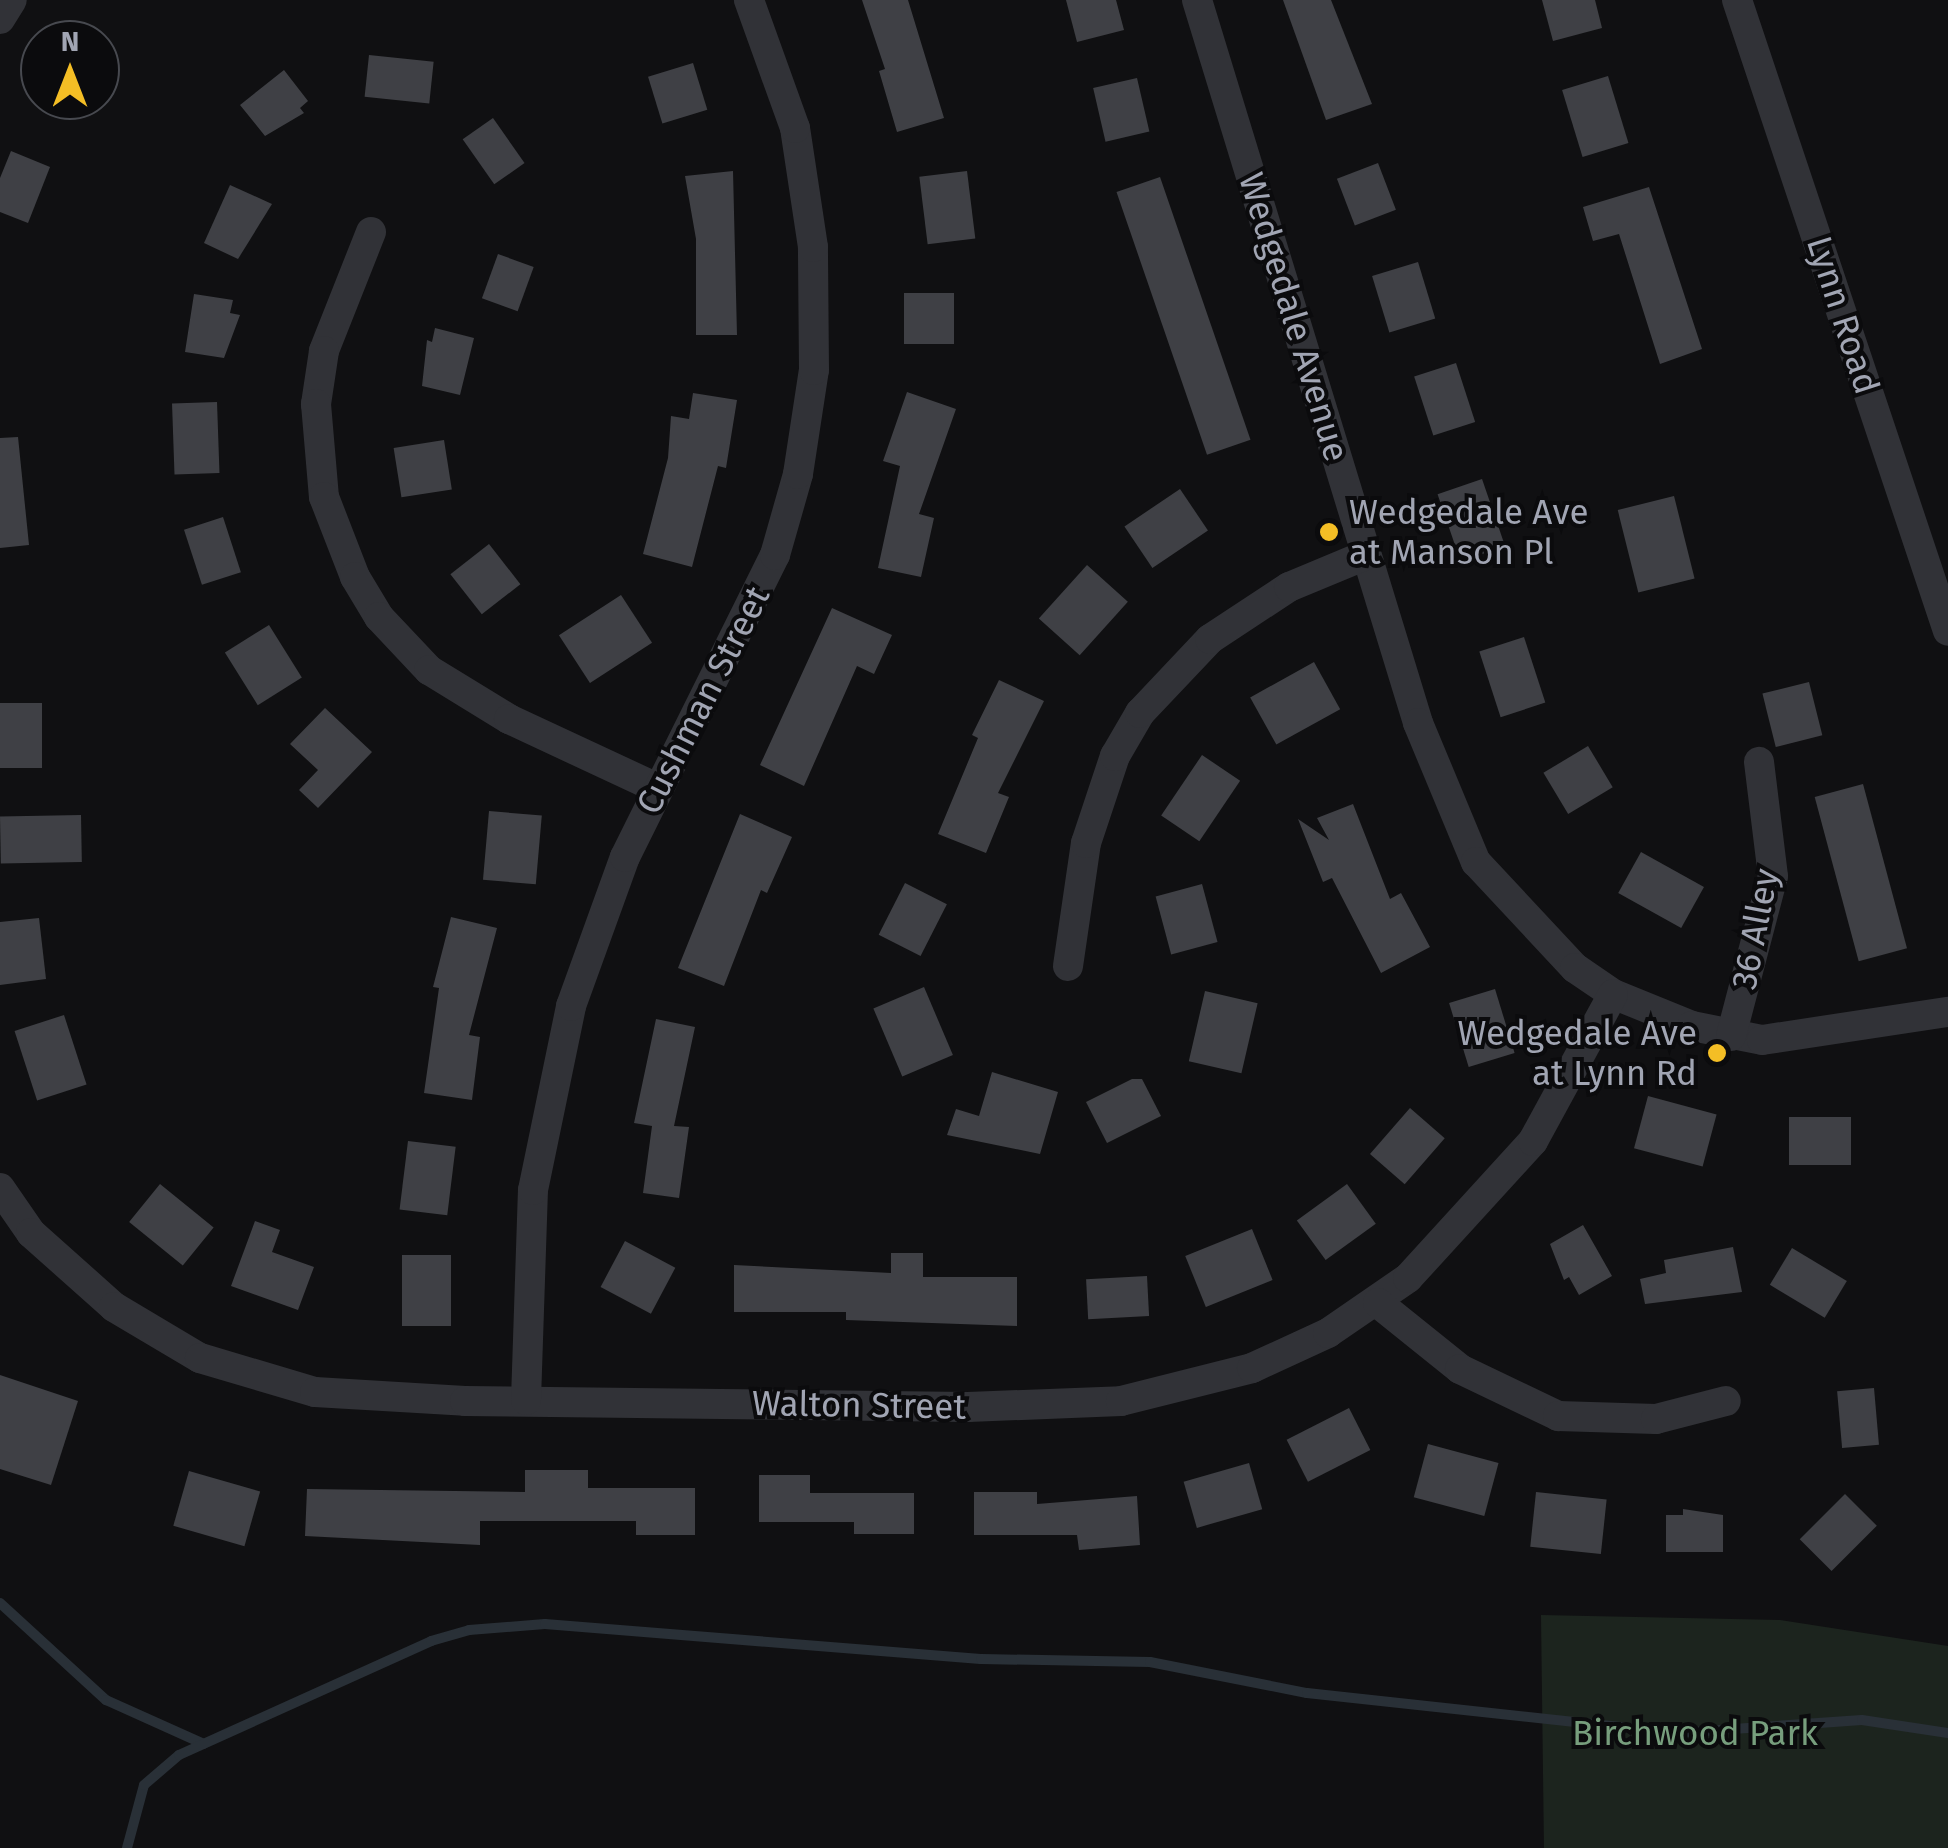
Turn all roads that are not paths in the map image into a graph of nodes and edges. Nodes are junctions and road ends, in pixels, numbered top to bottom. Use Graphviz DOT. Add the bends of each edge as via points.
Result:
graph roads {
  1 [pos="12,0"];
  2 [pos="749,0"];
  3 [pos="1197,0"];
  4 [pos="1737,0"];
  5 [pos="0,19"];
  6 [pos="371,232"];
  7 [pos="1366,555"];
  8 [pos="1948,631"];
  9 [pos="1759,762"];
  10 [pos="657,788"];
  11 [pos="1068,966"];
  12 [pos="1613,994"];
  13 [pos="1948,1012"];
  14 [pos="1730,1036"];
  15 [pos="0,1188"];
  16 [pos="1378,1303"];
  17 [pos="526,1400"];
  18 [pos="1726,1401"];
  1 -- 5 [label="street"];
  2 -- 10 [label="street, Cushman Street" via="796,128 813,247 814,370 798,474 775,555"];
  3 -- 7 [label="street, Wedgedale Avenue"];
  4 -- 8 [label="street, Lynn Road"];
  6 -- 10 [label="street" via="324,351 316,404 324,497 355,577 380,617 429,670 509,720"];
  7 -- 11 [label="street" via="1289,587 1210,639 1140,713 1116,756 1086,843"];
  7 -- 12 [label="street, Wedgedale Avenue" via="1418,723 1476,862 1554,949"];
  9 -- 14 [label="street, 36 Alley" via="1772,876"];
  10 -- 17 [label="street, Cushman Street" via="571,1006 540,1148 526,1287"];
  12 -- 14 [label="street, Wedgedale Avenue"];
  12 -- 16 [label="street, Walton Street" via="1533,1141"];
  13 -- 14 [label="street, Wedgedale Avenue" via="1813,1036"];
  15 -- 17 [label="street, Walton Street" via="31,1233 114,1307 212,1363 315,1392"];
  16 -- 17 [label="street, Walton Street" via="1252,1368 1122,1401 968,1407"];
  16 -- 18 [label="street" via="1460,1369 1558,1416 1656,1419"];
}
